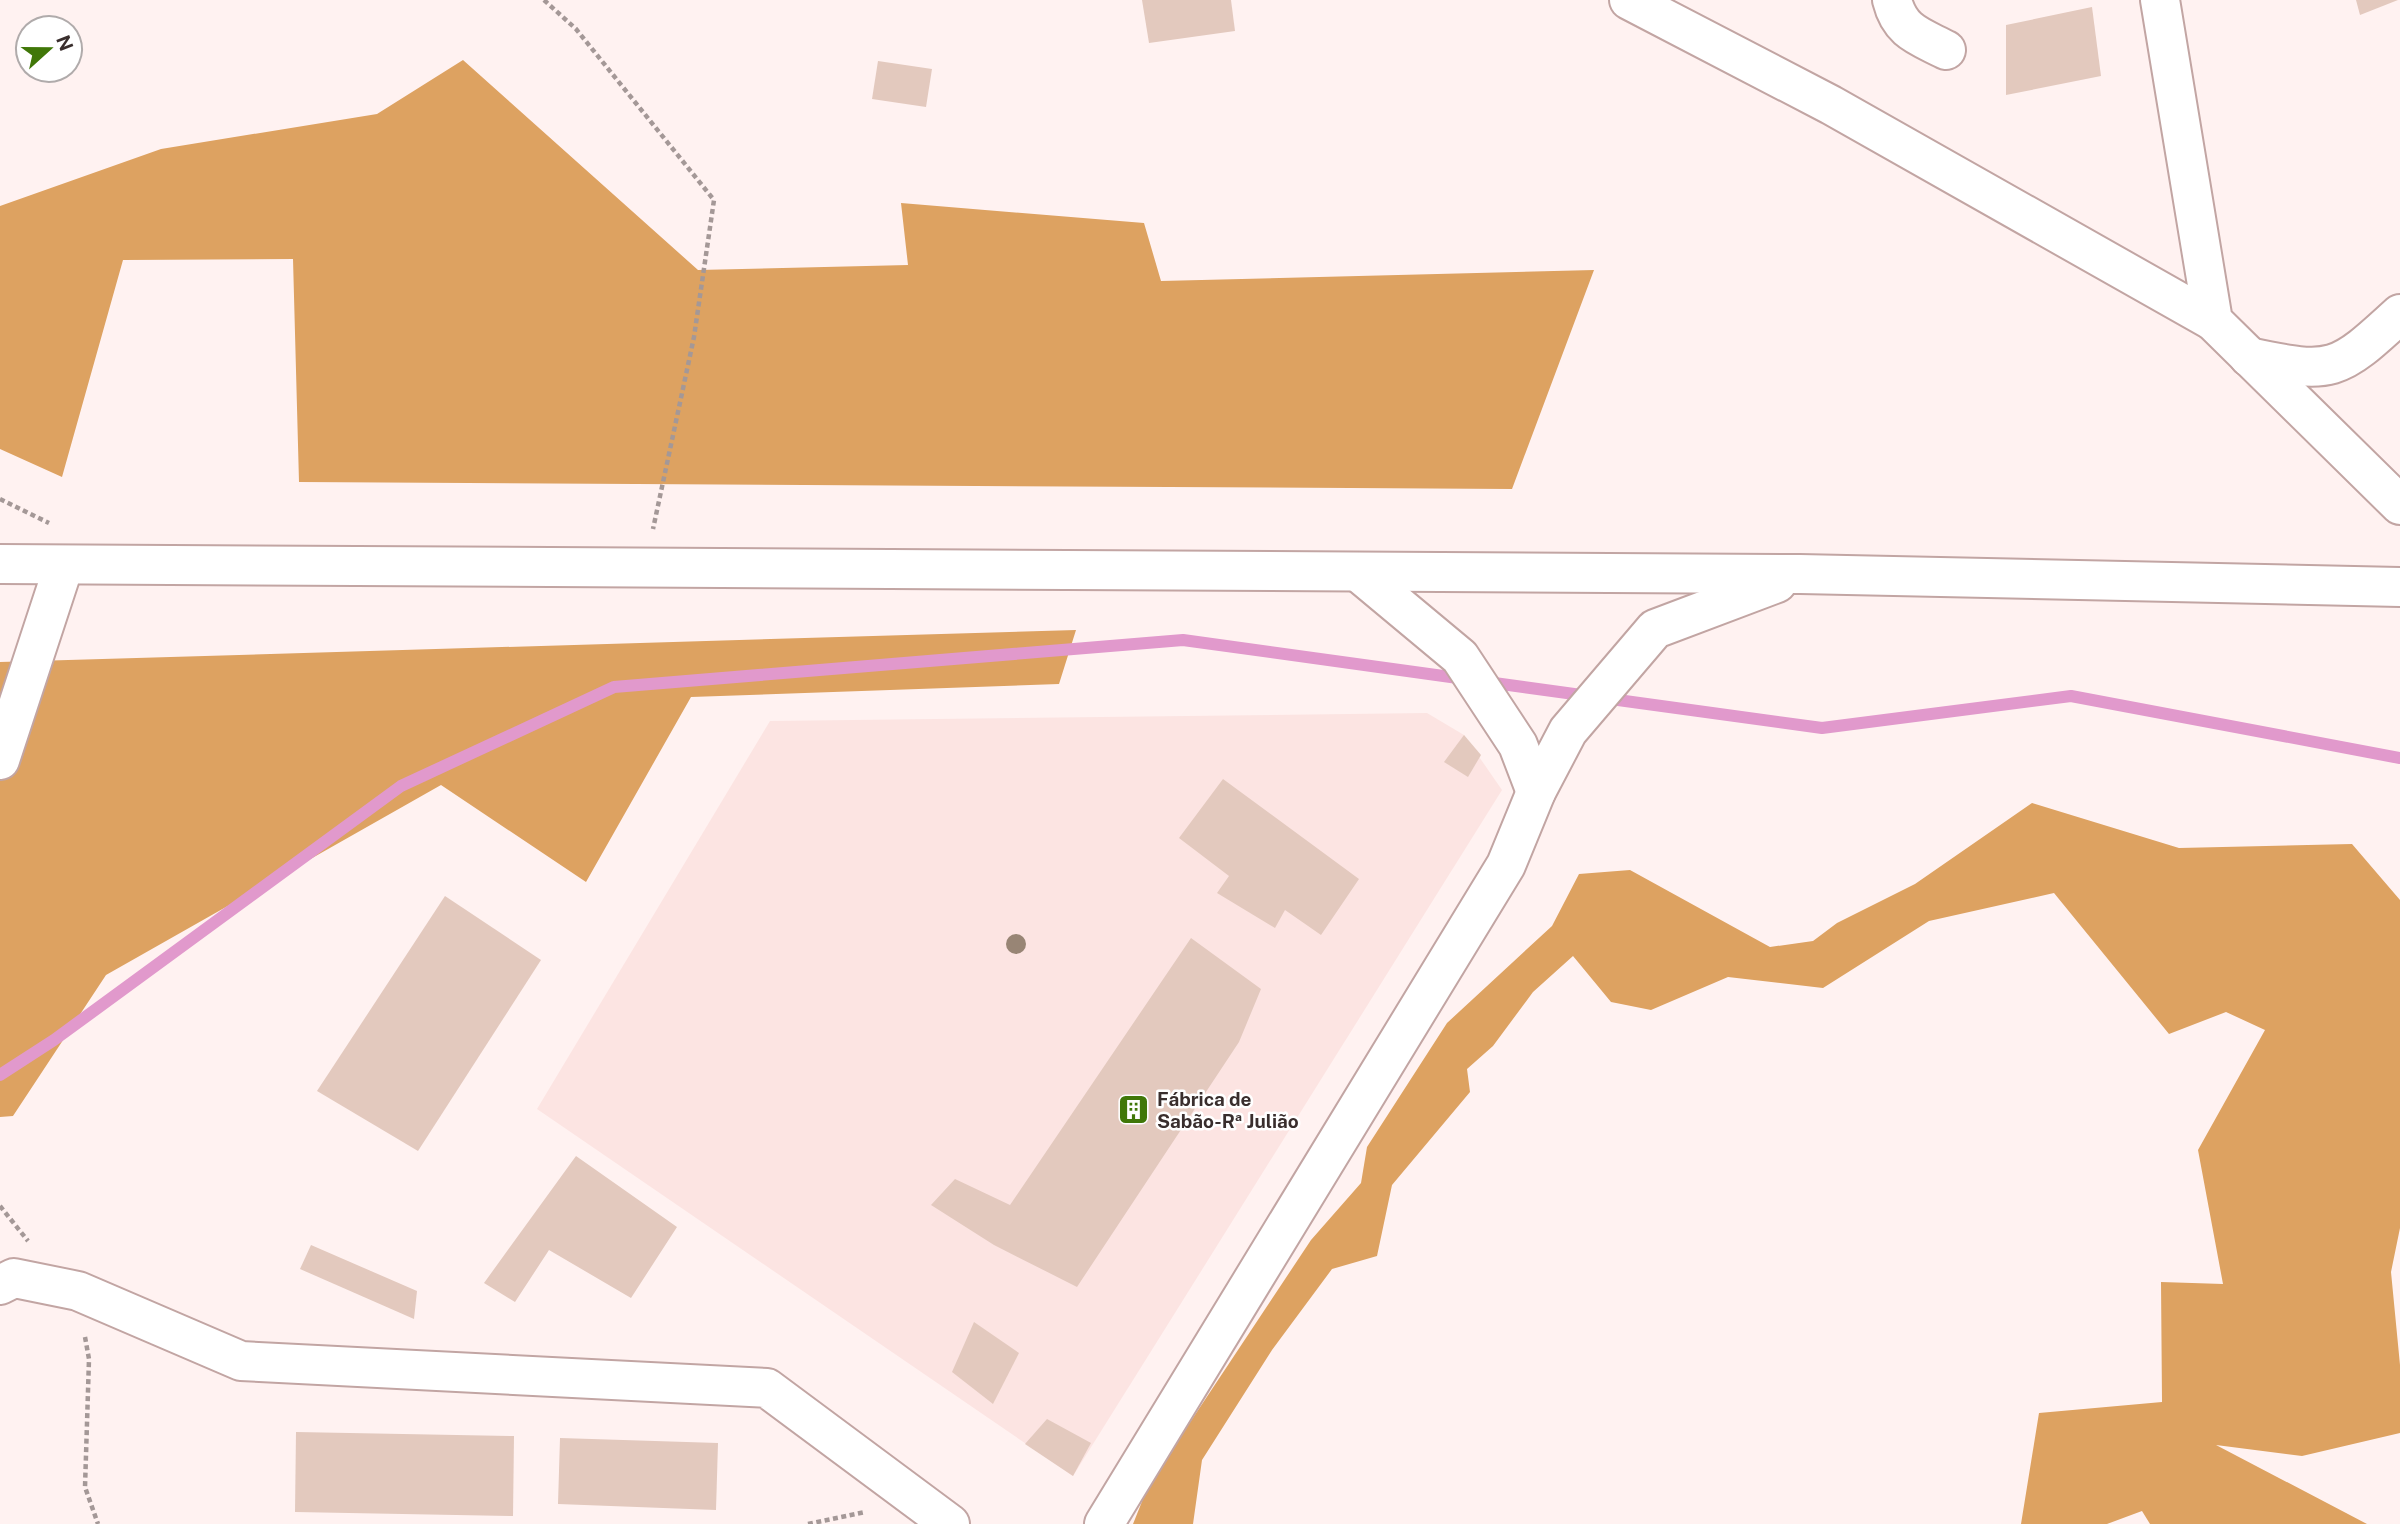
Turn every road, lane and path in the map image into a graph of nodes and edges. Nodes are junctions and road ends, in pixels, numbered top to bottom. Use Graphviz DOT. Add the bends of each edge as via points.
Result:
graph roads {
  1 [pos="544,0"];
  2 [pos="1629,0"];
  3 [pos="1892,0"];
  4 [pos="2160,0"];
  5 [pos="1946,50"];
  6 [pos="2400,314"];
  7 [pos="2213,321"];
  8 [pos="2249,357"];
  9 [pos="2400,505"];
  10 [pos="0,564"];
  11 [pos="64,565"];
  12 [pos="644,568"];
  13 [pos="1358,572"];
  14 [pos="1800,574"];
  15 [pos="2400,587"];
  16 [pos="0,760"];
  17 [pos="1536,792"];
  18 [pos="0,1206"];
  19 [pos="36,1249"];
  20 [pos="0,1285"];
  21 [pos="78,1291"];
  22 [pos="98,1524"];
  23 [pos="950,1524"];
  24 [pos="1104,1524"];
  1 -- 12 [label="path" via="576,29 714,200 694,337"];
  2 -- 7 [label="street" via="1831,105"];
  3 -- 5 [label="street" via="1896,18 1909,31"];
  4 -- 7 [label="street"];
  6 -- 8 [label="street" via="2343,363 2306,369"];
  7 -- 8 [label="street"];
  8 -- 9 [label="street"];
  10 -- 11 [label="street"];
  11 -- 12 [label="street"];
  11 -- 16 [label="street"];
  12 -- 13 [label="street"];
  13 -- 14 [label="street"];
  13 -- 17 [label="street" via="1460,657 1518,745"];
  14 -- 15 [label="street"];
  14 -- 17 [label="street" via="1655,629 1568,731"];
  17 -- 24 [label="street" via="1506,865"];
  18 -- 19 [label="path"];
  20 -- 21 [label="street" via="14,1278"];
  21 -- 22 [label="path" via="89,1359 85,1487"];
  21 -- 23 [label="street" via="241,1361 767,1388"];
}
